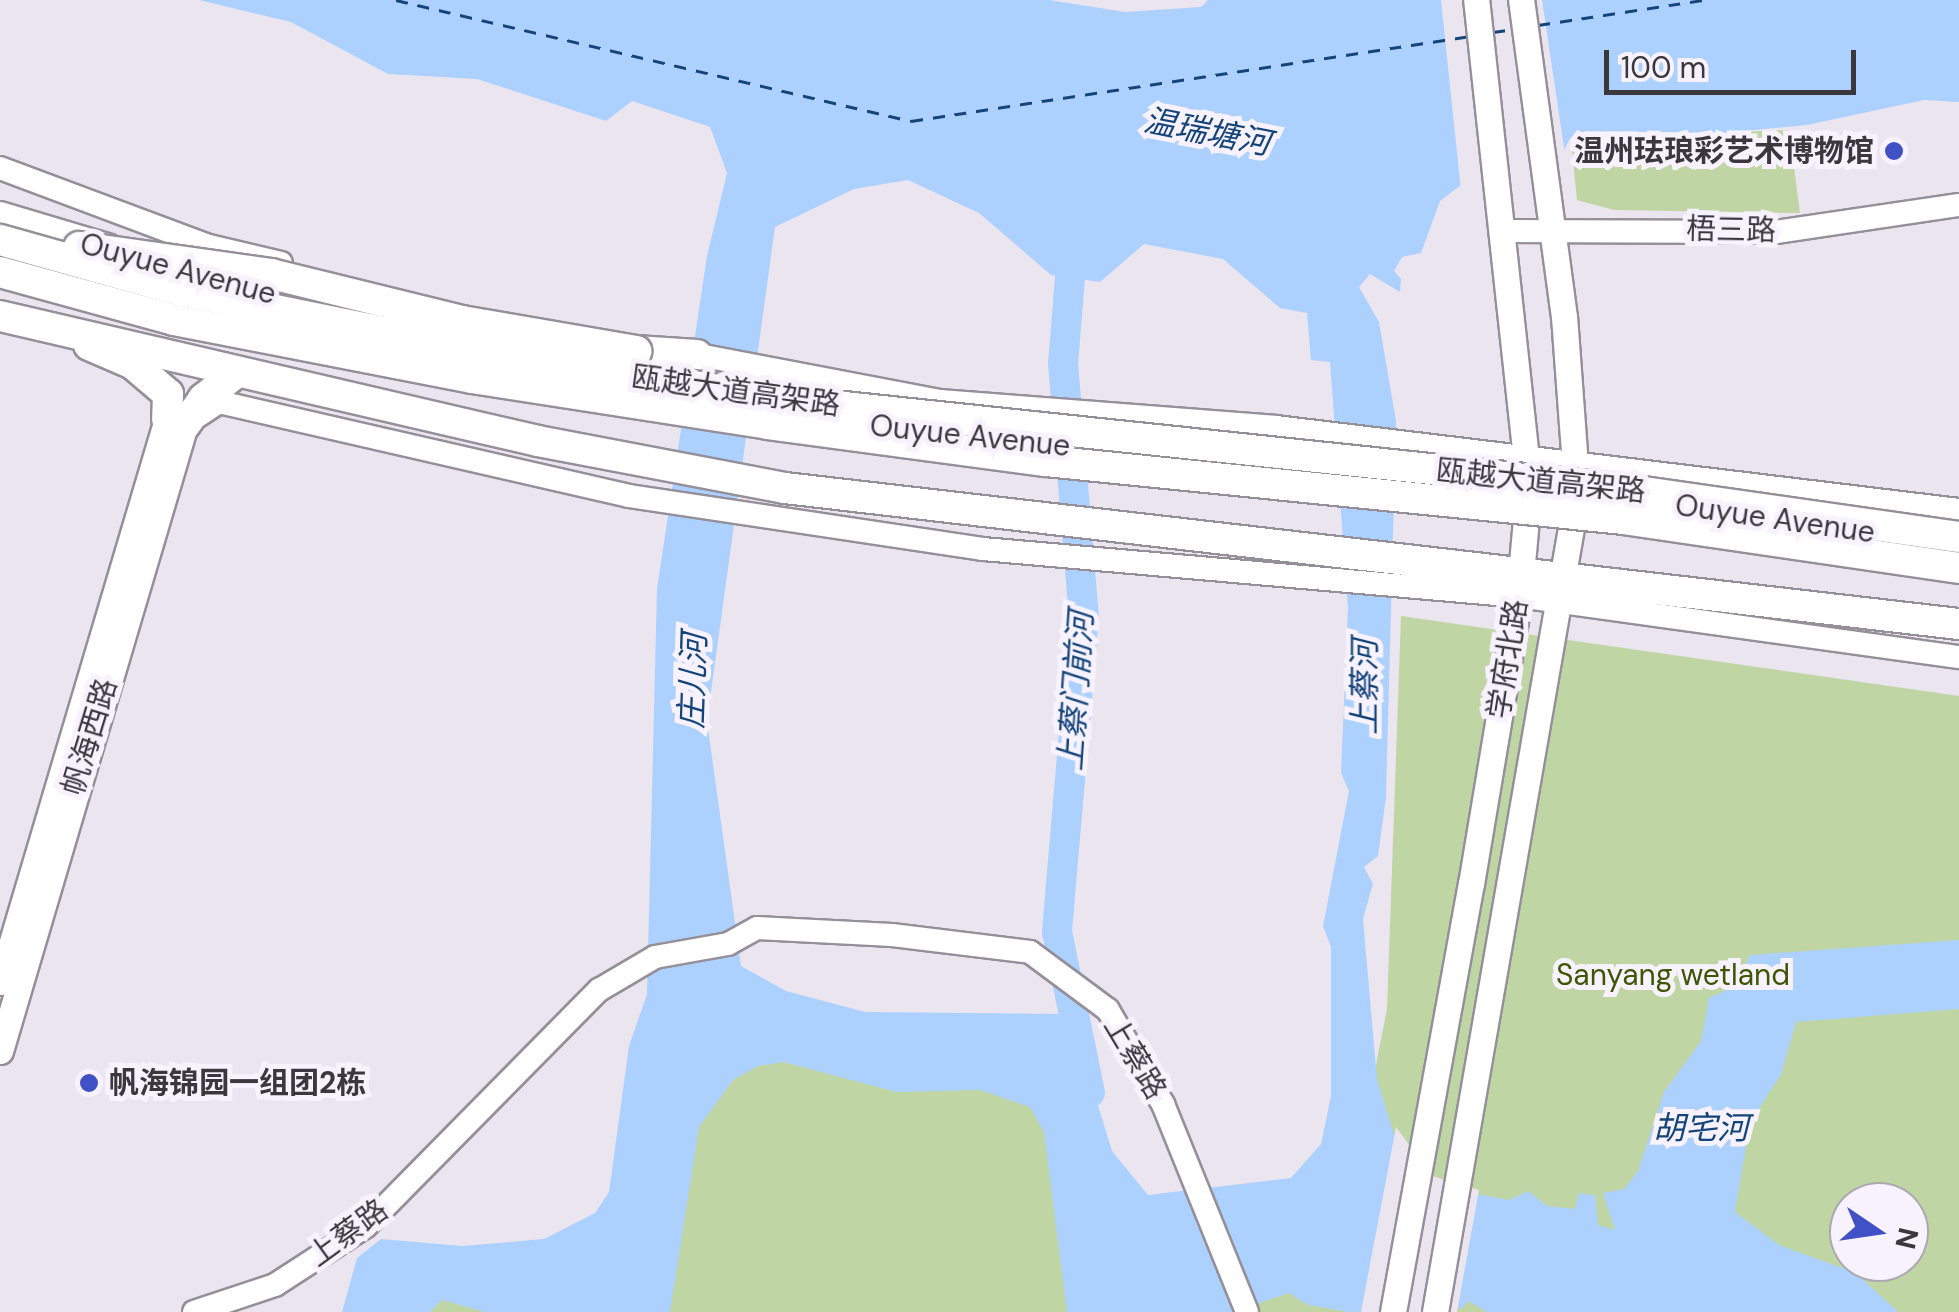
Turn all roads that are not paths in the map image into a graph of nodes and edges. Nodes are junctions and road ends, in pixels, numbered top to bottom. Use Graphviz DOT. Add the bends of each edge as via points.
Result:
graph roads {
  1 [pos="1476,0"];
  2 [pos="1522,0"];
  3 [pos="0,168"];
  4 [pos="1959,205"];
  5 [pos="0,216"];
  6 [pos="1552,230"];
  7 [pos="1502,231"];
  8 [pos="0,239"];
  9 [pos="0,272"];
  10 [pos="0,316"];
  11 [pos="565,325"];
  12 [pos="482,337"];
  13 [pos="697,355"];
  14 [pos="236,372"];
  15 [pos="176,422"];
  16 [pos="1528,473"];
  17 [pos="1576,479"];
  18 [pos="1959,510"];
  19 [pos="1959,537"];
  20 [pos="1959,547"];
  21 [pos="1959,568"];
  22 [pos="1520,585"];
  23 [pos="1563,592"];
  24 [pos="1730,598"];
  25 [pos="1959,624"];
  26 [pos="1959,638"];
  27 [pos="1959,657"];
  28 [pos="0,982"];
  29 [pos="0,1051"];
  30 [pos="194,1312"];
  31 [pos="1246,1312"];
  32 [pos="1393,1312"];
  33 [pos="1435,1312"];
  1 -- 7 [label="main road, 学府北路"];
  2 -- 6 [label="main road, 学府北路"];
  3 -- 11 [label="street" via="209,246"];
  4 -- 6 [label="street, 梧三路" via="1776,232"];
  5 -- 12 [label="main road, Ouyue Avenue" via="277,296"];
  6 -- 7 [label="street, 梧三路"];
  6 -- 17 [label="main road, 学府北路"];
  7 -- 16 [label="main road, 学府北路"];
  8 -- 13 [label="main road, bridge" via="270,274 462,321 636,352"];
  8 -- 19 [label="main road, 瓯越大道高架路, bridge" via="182,291 477,351 778,400 1629,490"];
  9 -- 21 [label="main road, 瓯越大道高架路, bridge" via="174,320 472,378 750,421 1046,461 1624,519"];
  10 -- 14 [label="main road"];
  10 -- 15 [label="main road" via="133,364 168,394"];
  11 -- 12 [label="street"];
  11 -- 13 [label="street"];
  12 -- 16 [label="main road, Ouyue Avenue, bridge" via="848,422 1128,454 1424,476"];
  13 -- 16 [label="street" via="941,401 1276,428"];
  14 -- 15 [label="main road"];
  14 -- 22 [label="main road" via="753,482 1419,562"];
  15 -- 22 [label="street" via="218,402 676,503 983,549"];
  15 -- 28 [label="main road, 帆海西路"];
  15 -- 29 [label="main road, 帆海西路"];
  16 -- 17 [label="main road, Ouyue Avenue"];
  16 -- 22 [label="main road, 学府北路"];
  17 -- 18 [label="street"];
  17 -- 20 [label="main road, Ouyue Avenue"];
  17 -- 23 [label="main road, 学府北路"];
  22 -- 23 [label="main road"];
  22 -- 32 [label="main road, 学府北路"];
  23 -- 24 [label="main road"];
  23 -- 27 [label="street"];
  23 -- 33 [label="main road, 学府北路"];
  24 -- 25 [label="main road"];
  24 -- 26 [label="main road" via="1831,622"];
  30 -- 31 [label="street, 上蔡路" via="274,1284 366,1226 598,990 655,957 728,944 757,928 1030,952 1108,1010 1164,1104"];
}
